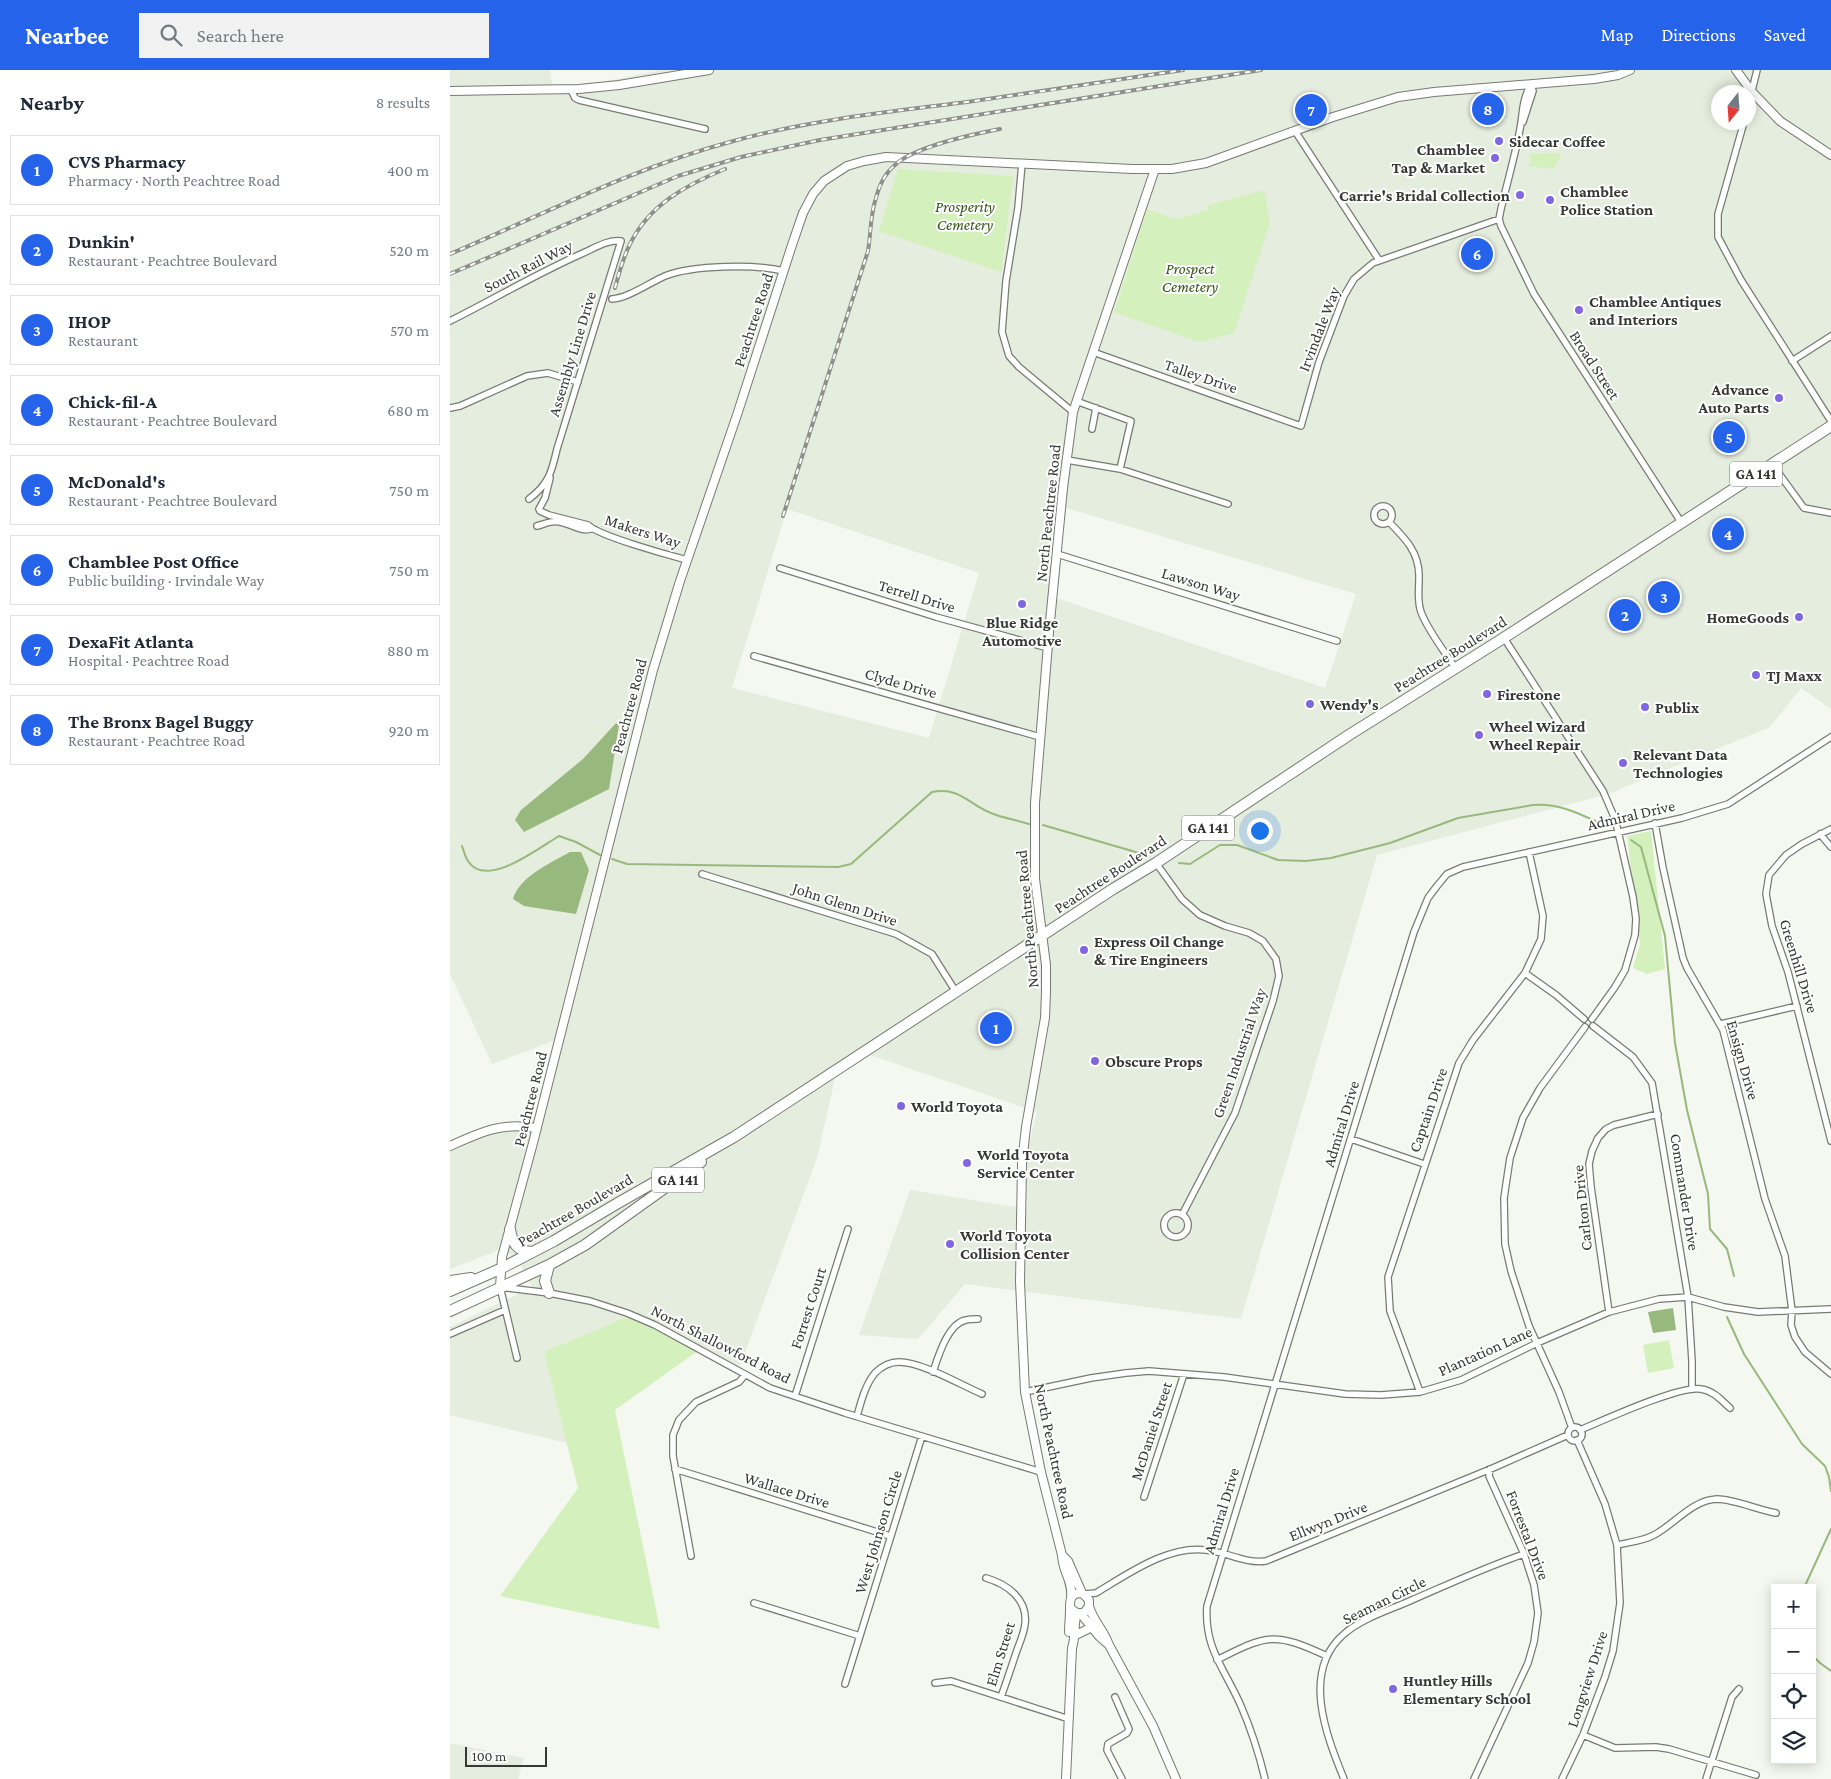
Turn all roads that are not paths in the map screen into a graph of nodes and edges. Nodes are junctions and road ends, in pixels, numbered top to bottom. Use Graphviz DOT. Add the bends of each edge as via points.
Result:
graph roads {
  1 [pos="709,70"];
  2 [pos="1630,70"];
  3 [pos="1736,70"];
  4 [pos="1757,70"];
  5 [pos="1531,84"];
  6 [pos="1747,85"];
  7 [pos="1754,85"];
  8 [pos="572,90"];
  9 [pos="450,91"];
  10 [pos="1756,96"];
  11 [pos="705,129"];
  12 [pos="1742,130"];
  13 [pos="1295,131"];
  14 [pos="1831,154"];
  15 [pos="1022,163"];
  16 [pos="1154,169"];
  17 [pos="1499,219"];
  18 [pos="621,241"];
  19 [pos="1380,260"];
  20 [pos="784,271"];
  21 [pos="612,299"];
  22 [pos="450,322"];
  23 [pos="1831,336"];
  24 [pos="1093,352"];
  25 [pos="1792,361"];
  26 [pos="578,382"];
  27 [pos="1076,401"];
  28 [pos="450,408"];
  29 [pos="1096,408"];
  30 [pos="1073,412"];
  31 [pos="1831,421"];
  32 [pos="1300,426"];
  33 [pos="1831,426"];
  34 [pos="1092,429"];
  35 [pos="1067,460"];
  36 [pos="1772,464"];
  37 [pos="1120,469"];
  38 [pos="550,475"];
  39 [pos="529,498"];
  40 [pos="1228,504"];
  41 [pos="540,510"];
  42 [pos="1831,513"];
  43 [pos="1389,522"];
  44 [pos="1681,522"];
  45 [pos="537,526"];
  46 [pos="592,529"];
  47 [pos="1057,554"];
  48 [pos="687,560"];
  49 [pos="780,568"];
  50 [pos="1504,638"];
  51 [pos="1337,641"];
  52 [pos="1048,648"];
  53 [pos="754,656"];
  54 [pos="1456,668"];
  55 [pos="1040,737"];
  56 [pos="1831,737"];
  57 [pos="1655,823"];
  58 [pos="1831,829"];
  59 [pos="1618,831"];
  60 [pos="1820,834"];
  61 [pos="1831,847"];
  62 [pos="1529,852"];
  63 [pos="1156,863"];
  64 [pos="702,874"];
  65 [pos="1042,935"];
  66 [pos="1525,972"];
  67 [pos="956,992"];
  68 [pos="1797,1006"];
  69 [pos="1592,1018"];
  70 [pos="1584,1019"];
  71 [pos="1721,1024"];
  72 [pos="1593,1026"];
  73 [pos="1585,1027"];
  74 [pos="1658,1114"];
  75 [pos="536,1128"];
  76 [pos="734,1137"];
  77 [pos="1351,1139"];
  78 [pos="1831,1141"];
  79 [pos="450,1146"];
  80 [pos="1424,1164"];
  81 [pos="1182,1215"];
  82 [pos="510,1229"];
  83 [pos="848,1229"];
  84 [pos="532,1252"];
  85 [pos="549,1265"];
  86 [pos="500,1269"];
  87 [pos="482,1276"];
  88 [pos="450,1281"];
  89 [pos="500,1287"];
  90 [pos="450,1291"];
  91 [pos="549,1292"];
  92 [pos="1688,1297"];
  93 [pos="1831,1309"];
  94 [pos="505,1310"];
  95 [pos="1792,1310"];
  96 [pos="450,1311"];
  97 [pos="1610,1312"];
  98 [pos="978,1319"];
  99 [pos="450,1334"];
  100 [pos="1537,1343"];
  101 [pos="517,1358"];
  102 [pos="933,1372"];
  103 [pos="1184,1374"];
  104 [pos="1831,1374"];
  105 [pos="744,1375"];
  106 [pos="1275,1384"];
  107 [pos="1692,1388"];
  108 [pos="1025,1392"];
  109 [pos="1420,1392"];
  110 [pos="982,1394"];
  111 [pos="795,1396"];
  112 [pos="1730,1408"];
  113 [pos="857,1416"];
  114 [pos="1572,1428"];
  115 [pos="1580,1430"];
  116 [pos="1568,1435"];
  117 [pos="922,1436"];
  118 [pos="1577,1440"];
  119 [pos="675,1469"];
  120 [pos="1490,1469"];
  121 [pos="1041,1472"];
  122 [pos="1144,1497"];
  123 [pos="1776,1514"];
  124 [pos="890,1536"];
  125 [pos="1617,1544"];
  126 [pos="1223,1554"];
  127 [pos="1524,1554"];
  128 [pos="1062,1555"];
  129 [pos="691,1556"];
  130 [pos="986,1578"];
  131 [pos="1096,1592"];
  132 [pos="1083,1594"];
  133 [pos="1071,1598"];
  134 [pos="754,1603"];
  135 [pos="1090,1605"];
  136 [pos="1076,1612"];
  137 [pos="1092,1627"];
  138 [pos="860,1636"];
  139 [pos="1074,1636"];
  140 [pos="1109,1645"];
  141 [pos="1072,1648"];
  142 [pos="1327,1656"];
  143 [pos="1217,1660"];
  144 [pos="935,1683"];
  145 [pos="845,1684"];
  146 [pos="1739,1689"];
  147 [pos="1115,1696"];
  148 [pos="1001,1697"];
  149 [pos="1068,1719"];
  150 [pos="1583,1735"];
  151 [pos="1712,1761"];
  152 [pos="1756,1776"];
  153 [pos="1066,1779"];
  154 [pos="1122,1779"];
  155 [pos="1176,1779"];
  156 [pos="1264,1779"];
  157 [pos="1344,1779"];
  158 [pos="1474,1779"];
  159 [pos="1562,1779"];
  160 [pos="1706,1779"];
  1 -- 8 [label="street"];
  2 -- 5 [label="street, Peachtree Road" via="1611,77"];
  3 -- 6 [label="street"];
  4 -- 7 [label="street"];
  5 -- 13 [label="street, Peachtree Road" via="1398,97"];
  5 -- 17 [label="street" via="1533,91 1529,108 1520,128"];
  8 -- 9 [label="street"];
  8 -- 11 [label="street" via="579,100"];
  10 -- 14 [label="street" via="1780,121"];
  12 -- 25 [label="street" via="1718,214 1718,237"];
  13 -- 16 [label="street, Peachtree Road" via="1192,167"];
  13 -- 19 [label="street"];
  15 -- 16 [label="street, Peachtree Road"];
  15 -- 20 [label="street, Peachtree Road" via="886,157 847,166 824,181 813,194 803,213"];
  15 -- 30 [label="street" via="1002,332 1009,356"];
  16 -- 24 [label="street, North Peachtree Road"];
  17 -- 19 [label="street, Irvindale Way"];
  17 -- 44 [label="street, Broad Street" via="1534,294"];
  18 -- 22 [label="street, South Rail Way" via="604,244 546,269"];
  18 -- 26 [label="street, Assembly Line Drive"];
  19 -- 32 [label="street, Irvindale Way" via="1366,267 1344,296 1319,362"];
  20 -- 21 [label="street" via="767,267 691,270 667,276"];
  20 -- 48 [label="street, Peachtree Road"];
  23 -- 25 [label="street"];
  24 -- 27 [label="street, North Peachtree Road"];
  24 -- 32 [label="street, Talley Drive"];
  25 -- 31 [label="street"];
  26 -- 28 [label="street" via="548,373 528,376"];
  26 -- 38 [label="street, Assembly Line Drive"];
  27 -- 29 [label="street"];
  27 -- 30 [label="street, North Peachtree Road"];
  29 -- 34 [label="street"];
  29 -- 37 [label="street" via="1130,421"];
  30 -- 35 [label="street, North Peachtree Road"];
  33 -- 36 [label="highway, Peachtree Boulevard / GA 141"];
  35 -- 37 [label="street"];
  35 -- 47 [label="street, North Peachtree Road"];
  36 -- 42 [label="street" via="1804,508"];
  36 -- 44 [label="highway, Peachtree Boulevard / GA 141"];
  37 -- 40 [label="street"];
  38 -- 39 [label="street, Assembly Line Drive"];
  38 -- 41 [label="street, Assembly Line Drive"];
  41 -- 46 [label="street, Makers Way"];
  43 -- 54 [label="street" via="1415,554 1421,613"];
  44 -- 50 [label="highway, Peachtree Boulevard / GA 141"];
  45 -- 46 [label="street, Makers Way" via="559,522"];
  46 -- 48 [label="street, Makers Way"];
  47 -- 51 [label="street, Lawson Way"];
  47 -- 52 [label="street, North Peachtree Road"];
  48 -- 75 [label="street, Peachtree Road" via="648,687"];
  49 -- 52 [label="street, Terrell Drive"];
  50 -- 54 [label="highway, Peachtree Boulevard / GA 141"];
  50 -- 59 [label="street" via="1600,784"];
  52 -- 55 [label="street, North Peachtree Road"];
  53 -- 55 [label="street, Clyde Drive"];
  54 -- 63 [label="highway, Peachtree Boulevard / GA 141"];
  55 -- 65 [label="street, North Peachtree Road" via="1034,832 1035,879"];
  56 -- 57 [label="street, Admiral Drive" via="1728,804"];
  57 -- 59 [label="street, Admiral Drive"];
  57 -- 71 [label="street, Ensign Drive" via="1683,958"];
  58 -- 60 [label="street, Greenhill Drive"];
  59 -- 62 [label="street, Admiral Drive"];
  59 -- 69 [label="street" via="1636,919 1635,935 1625,970"];
  60 -- 61 [label="street"];
  60 -- 68 [label="street, Greenhill Drive" via="1786,855 1769,876 1767,884 1770,920"];
  62 -- 66 [label="street, Captain Drive" via="1543,927 1541,939"];
  62 -- 77 [label="street, Admiral Drive" via="1481,862 1448,874 1428,898 1414,932"];
  63 -- 65 [label="highway, Peachtree Boulevard / GA 141"];
  63 -- 81 [label="street, Green Industrial Way" via="1182,899 1200,915 1263,941 1276,959 1279,976 1235,1113"];
  64 -- 67 [label="street, John Glenn Drive" via="896,934 932,954"];
  65 -- 67 [label="highway, Peachtree Boulevard / GA 141"];
  65 -- 108 [label="street, North Peachtree Road" via="1046,965 1045,1018 1026,1127 1021,1198 1020,1282"];
  66 -- 70 [label="street"];
  66 -- 80 [label="street, Captain Drive" via="1459,1063"];
  67 -- 76 [label="highway, Peachtree Boulevard / GA 141"];
  68 -- 71 [label="street"];
  68 -- 78 [label="street, Greenhill Drive"];
  69 -- 70 [label="street"];
  69 -- 72 [label="street"];
  70 -- 73 [label="street"];
  71 -- 95 [label="street, Ensign Drive" via="1764,1199 1785,1256"];
  72 -- 73 [label="street"];
  72 -- 74 [label="street, Commander Drive" via="1634,1057 1652,1083"];
  73 -- 100 [label="street" via="1529,1106 1513,1149 1507,1178 1505,1244 1519,1297"];
  74 -- 92 [label="street, Commander Drive"];
  74 -- 97 [label="street, Carlton Drive" via="1606,1129 1592,1150 1589,1164 1591,1187"];
  75 -- 79 [label="street" via="502,1127"];
  75 -- 82 [label="street, Peachtree Road"];
  76 -- 84 [label="highway, Peachtree Boulevard / GA 141"];
  76 -- 85 [label="highway, Peachtree Boulevard / GA 141" via="585,1245"];
  77 -- 80 [label="street"];
  77 -- 106 [label="street, Admiral Drive"];
  80 -- 109 [label="street, Captain Drive" via="1388,1277 1390,1311"];
  81 -- 81 [label="street, Green Industrial Way" via="1174,1213 1165,1220 1164,1228 1172,1237 1180,1237 1186,1232 1188,1224"];
  82 -- 84 [label="highway" via="516,1246"];
  82 -- 86 [label="street, Peachtree Road"];
  83 -- 111 [label="street, Forrest Court"];
  84 -- 86 [label="highway, Peachtree Boulevard / GA 141"];
  85 -- 89 [label="highway, Peachtree Boulevard / GA 141"];
  85 -- 91 [label="highway" via="545,1281"];
  86 -- 87 [label="highway, Peachtree Boulevard / GA 141"];
  86 -- 89 [label="street, Peachtree Road"];
  87 -- 88 [label="highway"];
  87 -- 90 [label="highway, GA 141"];
  89 -- 91 [label="street, North Shallowford Road"];
  89 -- 94 [label="street"];
  89 -- 96 [label="highway, GA 141"];
  91 -- 105 [label="street, North Shallowford Road" via="590,1301 643,1319"];
  92 -- 95 [label="street, Plantation Lane" via="1758,1312"];
  92 -- 97 [label="street, Plantation Lane" via="1659,1299"];
  92 -- 107 [label="street, Commander Drive"];
  93 -- 95 [label="street, Plantation Lane"];
  94 -- 99 [label="street"];
  94 -- 101 [label="street"];
  95 -- 104 [label="street, Ensign Drive" via="1791,1325 1799,1345"];
  97 -- 100 [label="street, Plantation Lane"];
  98 -- 102 [label="street" via="964,1320 948,1334"];
  100 -- 109 [label="street, Plantation Lane" via="1461,1380"];
  100 -- 114 [label="street"];
  102 -- 110 [label="street"];
  102 -- 113 [label="street" via="898,1362 884,1366 866,1388"];
  103 -- 106 [label="street, Plantation Lane"];
  103 -- 108 [label="street, Plantation Lane" via="1126,1373"];
  103 -- 122 [label="street, McDaniel Street"];
  105 -- 111 [label="street, North Shallowford Road"];
  105 -- 119 [label="street" via="738,1382 696,1402 679,1420 673,1435"];
  106 -- 109 [label="street, Plantation Lane" via="1345,1394"];
  106 -- 126 [label="street, Admiral Drive"];
  107 -- 112 [label="street" via="1714,1393"];
  107 -- 115 [label="street"];
  108 -- 121 [label="street, North Peachtree Road"];
  111 -- 113 [label="street, North Shallowford Road"];
  113 -- 117 [label="street, North Shallowford Road"];
  114 -- 115 [label="street"];
  114 -- 116 [label="street"];
  115 -- 118 [label="street" via="1582,1436"];
  116 -- 118 [label="street"];
  116 -- 120 [label="street, Ellwyn Drive"];
  117 -- 121 [label="street, North Shallowford Road"];
  117 -- 124 [label="street, West Johnson Circle"];
  118 -- 125 [label="street, Longview Drive" via="1605,1504"];
  119 -- 124 [label="street, Wallace Drive"];
  119 -- 129 [label="street"];
  120 -- 126 [label="street, Ellwyn Drive" via="1266,1561 1256,1563"];
  120 -- 127 [label="street, Forrestal Drive" via="1490,1476"];
  121 -- 128 [label="street, North Peachtree Road"];
  123 -- 125 [label="street" via="1716,1499 1689,1509 1652,1536"];
  124 -- 138 [label="street, West Johnson Circle"];
  125 -- 150 [label="street, Longview Drive" via="1618,1626 1605,1677"];
  126 -- 131 [label="street, Ellwyn Drive" via="1187,1549 1170,1553"];
  126 -- 143 [label="street, Admiral Drive" via="1208,1600 1206,1621"];
  127 -- 142 [label="street, Seaman Circle" via="1358,1624 1338,1640"];
  127 -- 158 [label="street, Forrestal Drive" via="1538,1600 1534,1642 1528,1663"];
  128 -- 132 [label="street, North Peachtree Road"];
  128 -- 133 [label="street, North Peachtree Road" via="1071,1582"];
  130 -- 148 [label="street, Elm Street" via="1003,1584 1018,1597 1026,1618"];
  131 -- 132 [label="street, Ellwyn Drive"];
  131 -- 135 [label="street"];
  132 -- 133 [label="street"];
  132 -- 135 [label="street, North Peachtree Road"];
  133 -- 136 [label="street, North Peachtree Road" via="1069,1603"];
  134 -- 138 [label="street"];
  135 -- 136 [label="street" via="1086,1611"];
  135 -- 140 [label="street" via="1092,1617"];
  136 -- 137 [label="street"];
  136 -- 139 [label="street, North Peachtree Road"];
  136 -- 141 [label="street, North Peachtree Road" via="1069,1635"];
  137 -- 139 [label="street"];
  137 -- 140 [label="street"];
  138 -- 145 [label="street, West Johnson Circle"];
  139 -- 141 [label="street, North Peachtree Road"];
  140 -- 155 [label="street" via="1153,1726"];
  141 -- 149 [label="street, North Peachtree Road"];
  142 -- 143 [label="street" via="1280,1638 1246,1645"];
  142 -- 157 [label="street, Seaman Circle" via="1320,1695 1327,1729"];
  143 -- 156 [label="street, Admiral Drive" via="1244,1713"];
  144 -- 148 [label="street" via="951,1681"];
  146 -- 151 [label="street" via="1732,1697"];
  147 -- 154 [label="street" via="1129,1729 1108,1744 1106,1750"];
  148 -- 149 [label="street"];
  149 -- 153 [label="street, North Peachtree Road"];
  150 -- 151 [label="street" via="1615,1748 1663,1748"];
  150 -- 159 [label="street, Longview Drive"];
  151 -- 152 [label="street"];
  151 -- 160 [label="street"];
}
